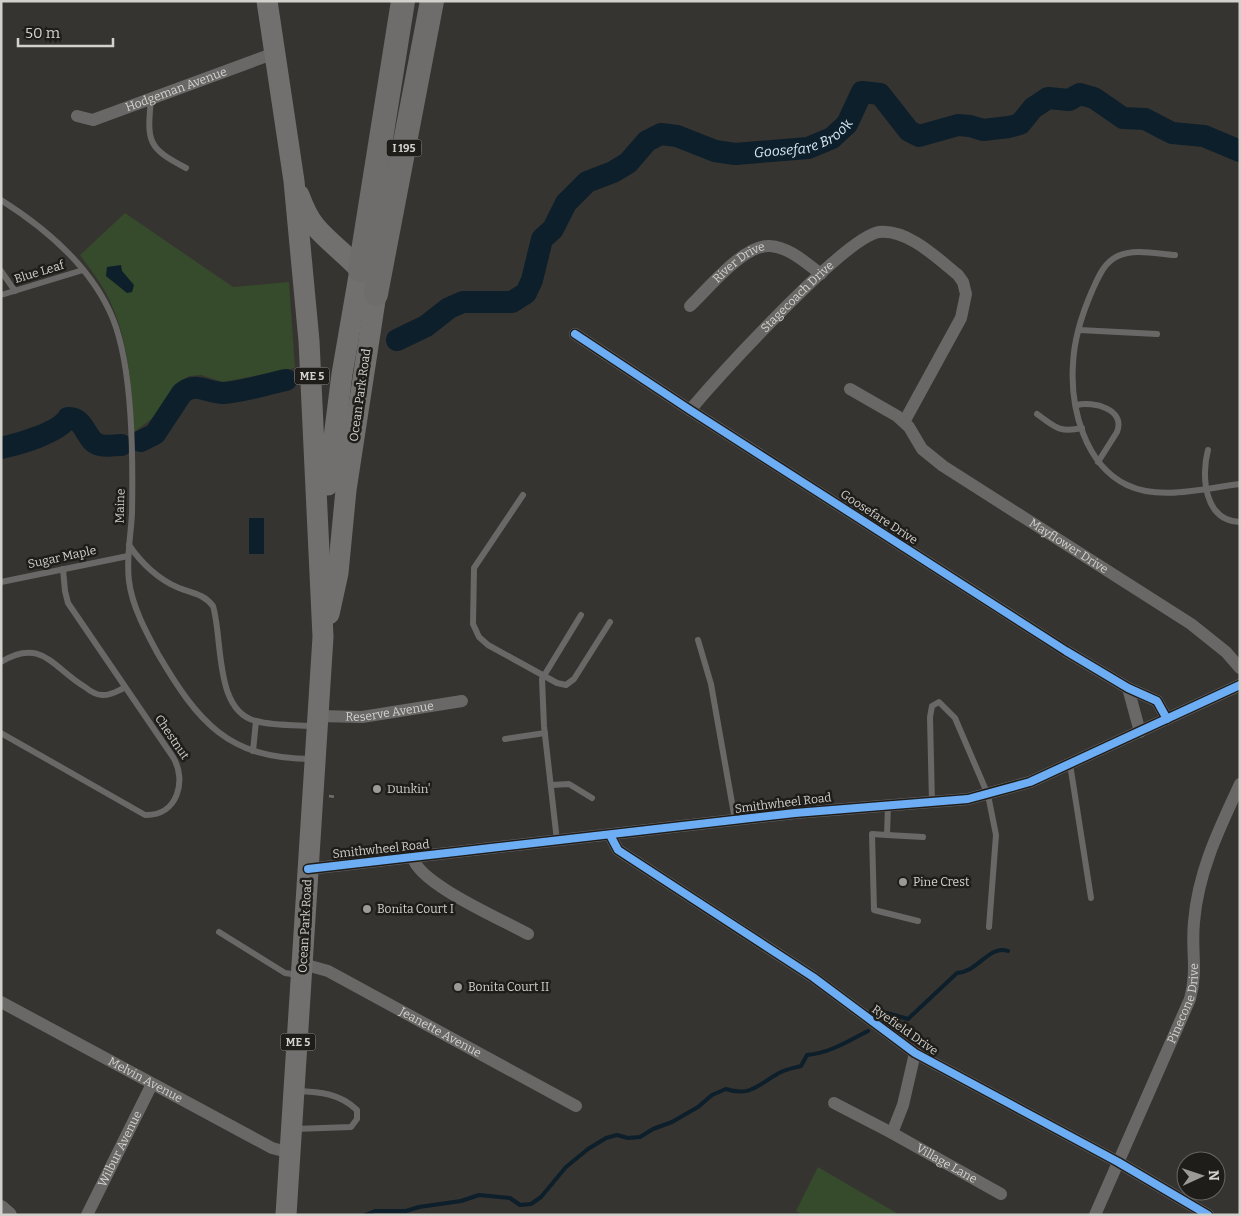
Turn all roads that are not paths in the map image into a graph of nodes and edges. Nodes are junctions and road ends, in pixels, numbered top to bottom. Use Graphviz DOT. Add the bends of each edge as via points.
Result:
graph roads {
  1 [pos="267,1"];
  2 [pos="403,1"];
  3 [pos="432,1"];
  4 [pos="274,53"];
  5 [pos="151,98"];
  6 [pos="77,116"];
  7 [pos="186,168"];
  8 [pos="294,181"];
  9 [pos="1,200"];
  10 [pos="333,245"];
  11 [pos="1175,254"];
  12 [pos="302,262"];
  13 [pos="83,270"];
  14 [pos="360,270"];
  15 [pos="1,271"];
  16 [pos="821,274"];
  17 [pos="15,291"];
  18 [pos="376,294"];
  19 [pos="1,296"];
  20 [pos="690,306"];
  21 [pos="1079,330"];
  22 [pos="575,334"];
  23 [pos="1157,334"];
  24 [pos="850,390"];
  25 [pos="1076,405"];
  26 [pos="690,410"];
  27 [pos="1037,414"];
  28 [pos="904,422"];
  29 [pos="1082,428"];
  30 [pos="1208,450"];
  31 [pos="1098,462"];
  32 [pos="1240,484"];
  33 [pos="1207,488"];
  34 [pos="523,494"];
  35 [pos="1240,522"];
  36 [pos="129,545"];
  37 [pos="128,556"];
  38 [pos="63,569"];
  39 [pos="320,572"];
  40 [pos="1,582"];
  41 [pos="581,615"];
  42 [pos="610,622"];
  43 [pos="323,637"];
  44 [pos="698,640"];
  45 [pos="1,662"];
  46 [pos="1240,668"];
  47 [pos="543,675"];
  48 [pos="1240,685"];
  49 [pos="124,688"];
  50 [pos="1128,688"];
  51 [pos="462,701"];
  52 [pos="1167,719"];
  53 [pos="256,721"];
  54 [pos="318,721"];
  55 [pos="1140,732"];
  56 [pos="1,733"];
  57 [pos="545,733"];
  58 [pos="505,739"];
  59 [pos="253,751"];
  60 [pos="315,759"];
  61 [pos="1070,764"];
  62 [pos="1240,784"];
  63 [pos="552,785"];
  64 [pos="988,795"];
  65 [pos="592,798"];
  66 [pos="932,803"];
  67 [pos="888,805"];
  68 [pos="735,820"];
  69 [pos="887,834"];
  70 [pos="610,835"];
  71 [pos="923,837"];
  72 [pos="557,841"];
  73 [pos="413,857"];
  74 [pos="308,869"];
  75 [pos="1091,898"];
  76 [pos="918,921"];
  77 [pos="989,927"];
  78 [pos="219,932"];
  79 [pos="528,934"];
  80 [pos="303,970"];
  81 [pos="1,1002"];
  82 [pos="915,1053"];
  83 [pos="152,1084"];
  84 [pos="295,1091"];
  85 [pos="834,1103"];
  86 [pos="576,1106"];
  87 [pos="293,1128"];
  88 [pos="892,1133"];
  89 [pos="291,1153"];
  90 [pos="1118,1162"];
  91 [pos="1001,1194"];
  92 [pos="1,1208"];
  93 [pos="10,1215"];
  94 [pos="87,1215"];
  95 [pos="286,1215"];
  96 [pos="1095,1215"];
  97 [pos="1208,1215"];
  1 -- 4 [label="main road, Ocean Park Road / ME 5"];
  2 -- 14 [label="highway, I 195"];
  3 -- 18 [label="highway, I 195"];
  4 -- 5 [label="street, Hodgeman Avenue"];
  4 -- 8 [label="main road, Ocean Park Road / ME 5"];
  5 -- 6 [label="street, Hodgeman Avenue" via="93,120"];
  5 -- 7 [label="lane" via="149,130 152,141 164,156"];
  8 -- 10 [label="main road, Ocean Park Road / ME 5" via="304,210"];
  8 -- 12 [label="main road, Ocean Park Road / ME 5"];
  9 -- 13 [label="lane, Maine" via="44,228"];
  10 -- 12 [label="main road" via="312,251"];
  10 -- 14 [label="main road, Ocean Park Road / ME 5"];
  11 -- 21 [label="lane" via="1128,253 1109,262 1101,273"];
  12 -- 39 [label="main road, Ocean Park Road / ME 5" via="313,391"];
  13 -- 17 [label="lane, Blue Leaf"];
  13 -- 36 [label="lane, Maine" via="110,312 123,354 132,461"];
  14 -- 18 [label="main road, Ocean Park Road / ME 5" via="372,281"];
  14 -- 39 [label="main road" via="336,418"];
  15 -- 17 [label="lane"];
  16 -- 20 [label="street, River Drive" via="783,250 771,246 757,247 746,253"];
  16 -- 26 [label="street, Stagecoach Drive" via="718,377"];
  16 -- 28 [label="street, Stagecoach Drive" via="854,244 879,232 907,238 963,282 966,294 961,318"];
  17 -- 19 [label="lane, Blue Leaf"];
  18 -- 43 [label="main road, Ocean Park Road / ME 5" via="346,490 338,573"];
  21 -- 23 [label="lane"];
  21 -- 25 [label="lane" via="1073,364"];
  22 -- 26 [label="street, Goosefare Drive"];
  24 -- 28 [label="street, Mayflower Drive" via="888,409"];
  25 -- 29 [label="lane"];
  25 -- 31 [label="lane" via="1092,403 1107,409 1117,418 1118,432"];
  26 -- 50 [label="street, Goosefare Drive"];
  27 -- 29 [label="lane" via="1058,429"];
  28 -- 46 [label="street, Mayflower Drive" via="922,449 943,466 1191,624 1226,652"];
  29 -- 31 [label="lane"];
  30 -- 33 [label="lane" via="1204,464"];
  31 -- 33 [label="lane" via="1116,478 1140,490 1165,492"];
  32 -- 33 [label="lane"];
  33 -- 35 [label="lane" via="1211,506 1229,519"];
  34 -- 47 [label="lane" via="474,568 473,624 483,641"];
  36 -- 37 [label="lane, Maine"];
  36 -- 53 [label="lane" via="152,572 177,587 207,598 213,606 226,691 237,710"];
  37 -- 38 [label="lane, Sugar Maple"];
  37 -- 59 [label="lane, Maine" via="128,580 144,626 184,695 214,729"];
  38 -- 40 [label="lane, Sugar Maple"];
  38 -- 49 [label="lane, Chestnut" via="68,603"];
  39 -- 43 [label="main road, Ocean Park Road / ME 5"];
  41 -- 47 [label="lane"];
  42 -- 47 [label="lane" via="570,683 563,685"];
  43 -- 54 [label="main road, Ocean Park Road / ME 5"];
  44 -- 68 [label="lane" via="711,684"];
  45 -- 49 [label="lane" via="24,651 35,652 50,659 96,694 112,694"];
  47 -- 57 [label="lane"];
  48 -- 52 [label="street, Smithwheel Road"];
  49 -- 56 [label="lane, Chestnut" via="173,756 181,774 180,786 170,806 152,815 136,811"];
  50 -- 52 [label="street, Goosefare Drive" via="1157,701"];
  50 -- 55 [label="street"];
  51 -- 54 [label="street, Reserve Avenue"];
  52 -- 55 [label="street, Smithwheel Road"];
  53 -- 54 [label="lane"];
  53 -- 59 [label="lane"];
  54 -- 60 [label="main road, Ocean Park Road / ME 5"];
  55 -- 61 [label="street, Smithwheel Road"];
  57 -- 58 [label="lane"];
  57 -- 63 [label="lane"];
  59 -- 60 [label="lane, Maine" via="279,758"];
  60 -- 74 [label="main road, Ocean Park Road / ME 5"];
  61 -- 64 [label="street, Smithwheel Road" via="1030,782"];
  61 -- 75 [label="lane"];
  62 -- 90 [label="street, Pinecone Drive" via="1212,844 1202,877 1194,924 1196,974 1190,999"];
  63 -- 65 [label="lane" via="569,784"];
  63 -- 72 [label="lane"];
  64 -- 66 [label="street, Smithwheel Road"];
  64 -- 66 [label="lane" via="955,718 942,704 936,703 930,710"];
  64 -- 77 [label="lane" via="996,835"];
  66 -- 67 [label="street, Smithwheel Road"];
  67 -- 68 [label="street, Smithwheel Road"];
  67 -- 69 [label="lane"];
  68 -- 70 [label="street, Smithwheel Road"];
  69 -- 71 [label="lane"];
  69 -- 76 [label="lane" via="872,834 874,910"];
  70 -- 72 [label="street, Smithwheel Road"];
  70 -- 82 [label="street, Ryefield Drive" via="618,850 813,977"];
  72 -- 73 [label="street, Smithwheel Road"];
  73 -- 74 [label="street, Smithwheel Road"];
  73 -- 79 [label="street" via="420,871 436,884"];
  74 -- 80 [label="main road, Ocean Park Road / ME 5"];
  78 -- 80 [label="lane" via="285,973"];
  80 -- 84 [label="main road, Ocean Park Road / ME 5"];
  80 -- 86 [label="street, Jeanette Avenue" via="328,971"];
  81 -- 83 [label="street, Melvin Avenue"];
  82 -- 88 [label="street" via="903,1104"];
  82 -- 90 [label="street, Ryefield Drive"];
  83 -- 89 [label="street, Melvin Avenue" via="272,1148"];
  83 -- 94 [label="street, Wilbur Avenue"];
  84 -- 87 [label="main road, Ocean Park Road / ME 5"];
  84 -- 87 [label="lane" via="327,1093 347,1100 357,1110 357,1118 351,1127"];
  85 -- 88 [label="street, Village Lane"];
  87 -- 89 [label="main road, Ocean Park Road / ME 5"];
  88 -- 91 [label="street, Village Lane"];
  89 -- 95 [label="main road, Ocean Park Road / ME 5"];
  90 -- 96 [label="street, Pinecone Drive"];
  90 -- 97 [label="street, Ryefield Drive"];
  92 -- 93 [label="street"];
}
